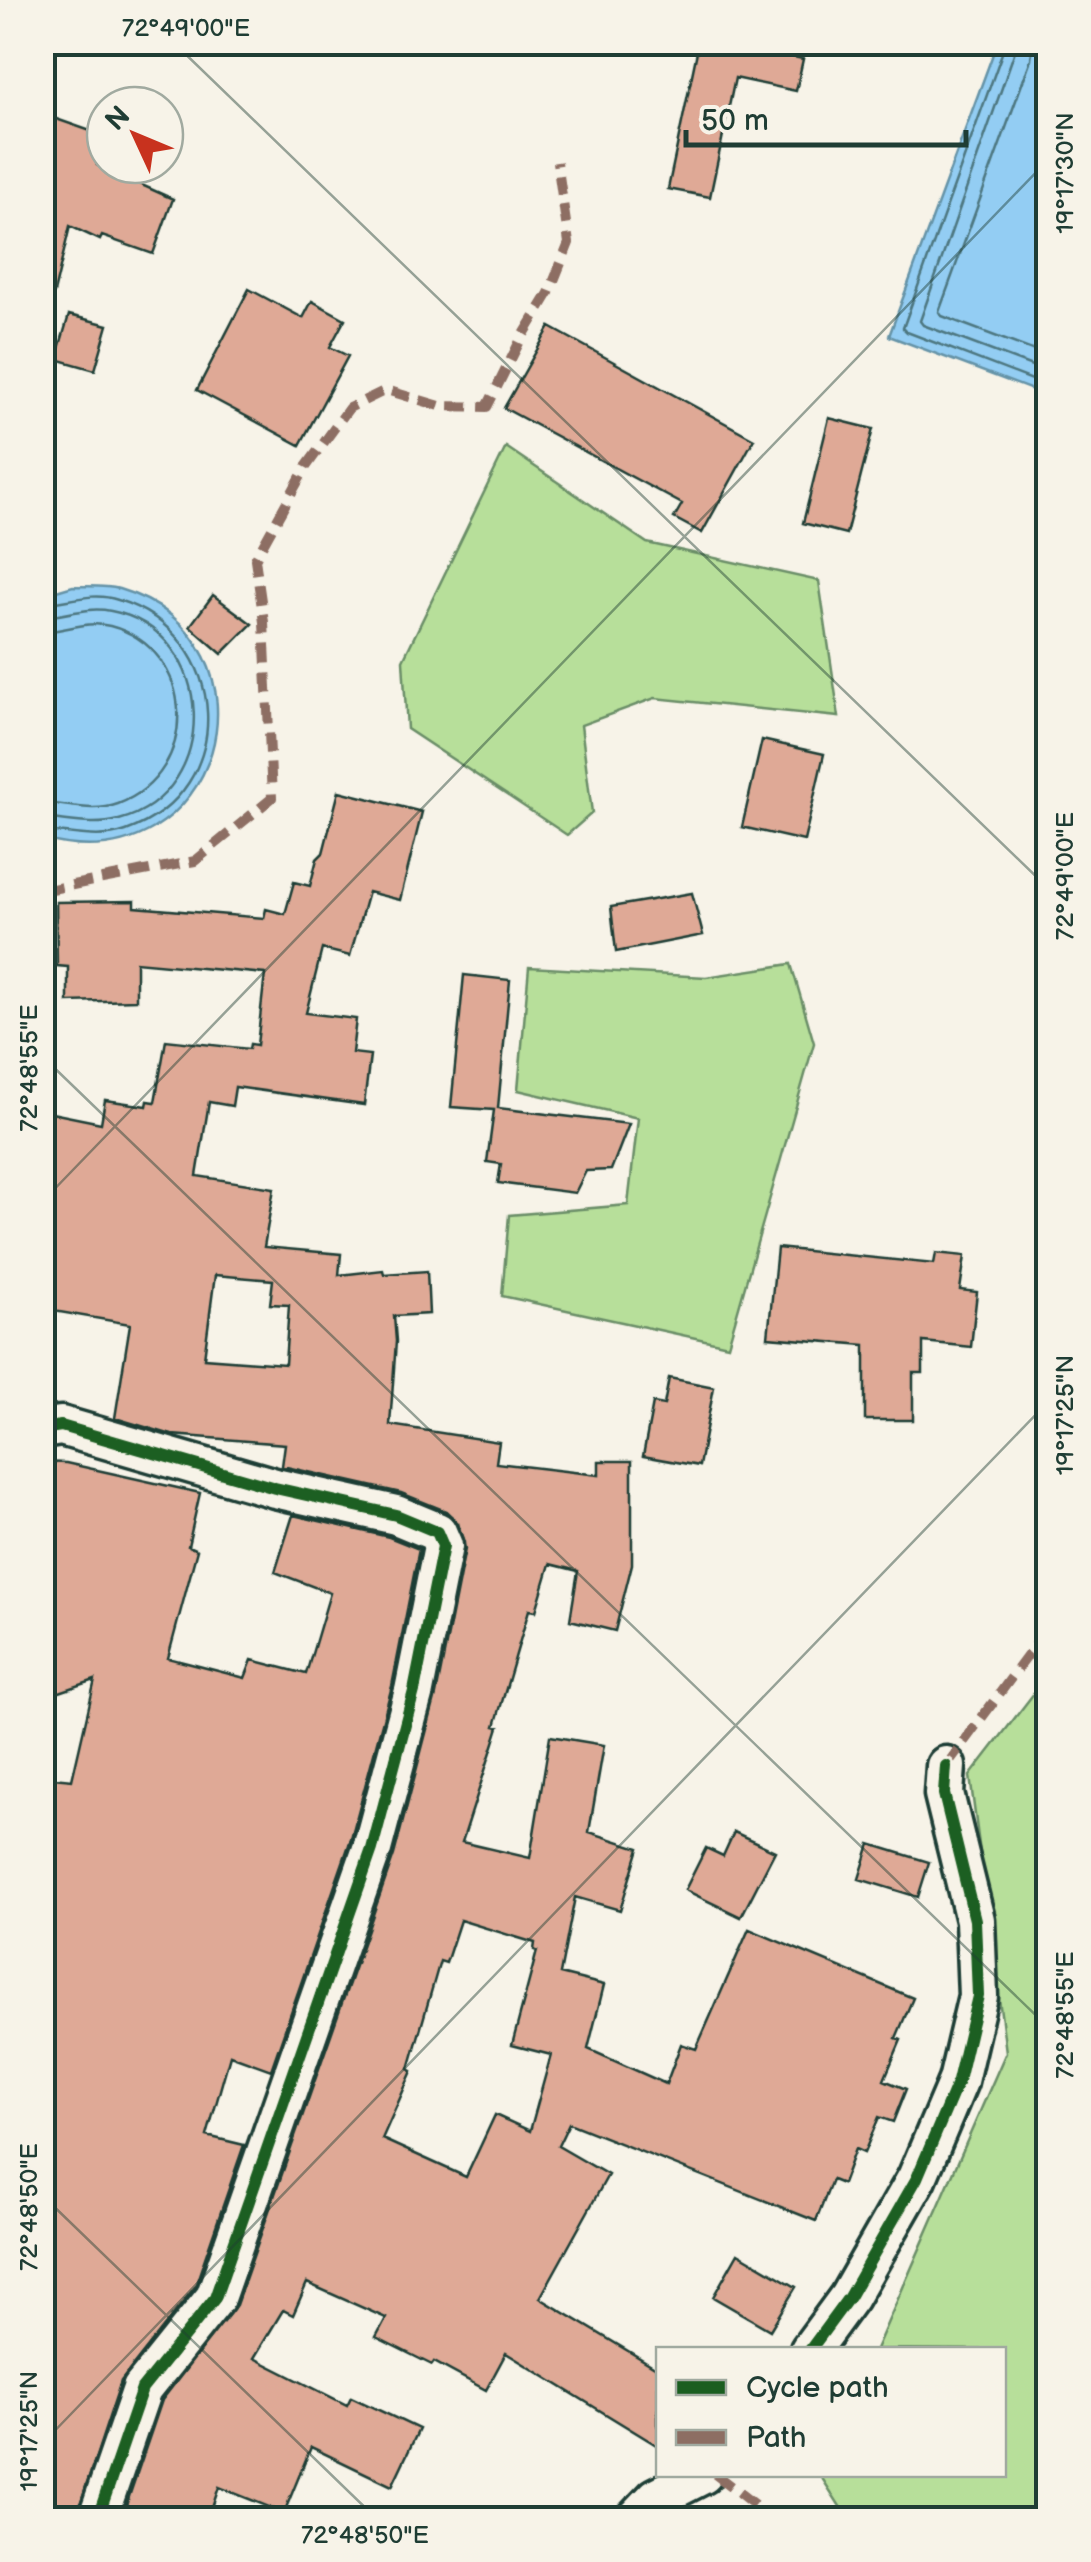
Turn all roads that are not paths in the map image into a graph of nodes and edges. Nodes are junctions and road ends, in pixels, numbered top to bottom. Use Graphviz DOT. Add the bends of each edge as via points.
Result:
graph roads {
  1 [pos="42,1429"];
  2 [pos="946,1766"];
  3 [pos="812,2347"];
  4 [pos="697,2477"];
  5 [pos="96,2520"];
  6 [pos="635,2520"];
  1 -- 5 [label="street" via="61,1426 274,1488 396,1515 438,1532 443,1546 372,1849 215,2298 142,2388"];
  2 -- 3 [label="street" via="944,1794 975,1920 978,1996 958,2082 917,2178 849,2298"];
  4 -- 6 [label="street" via="656,2498"];
}
